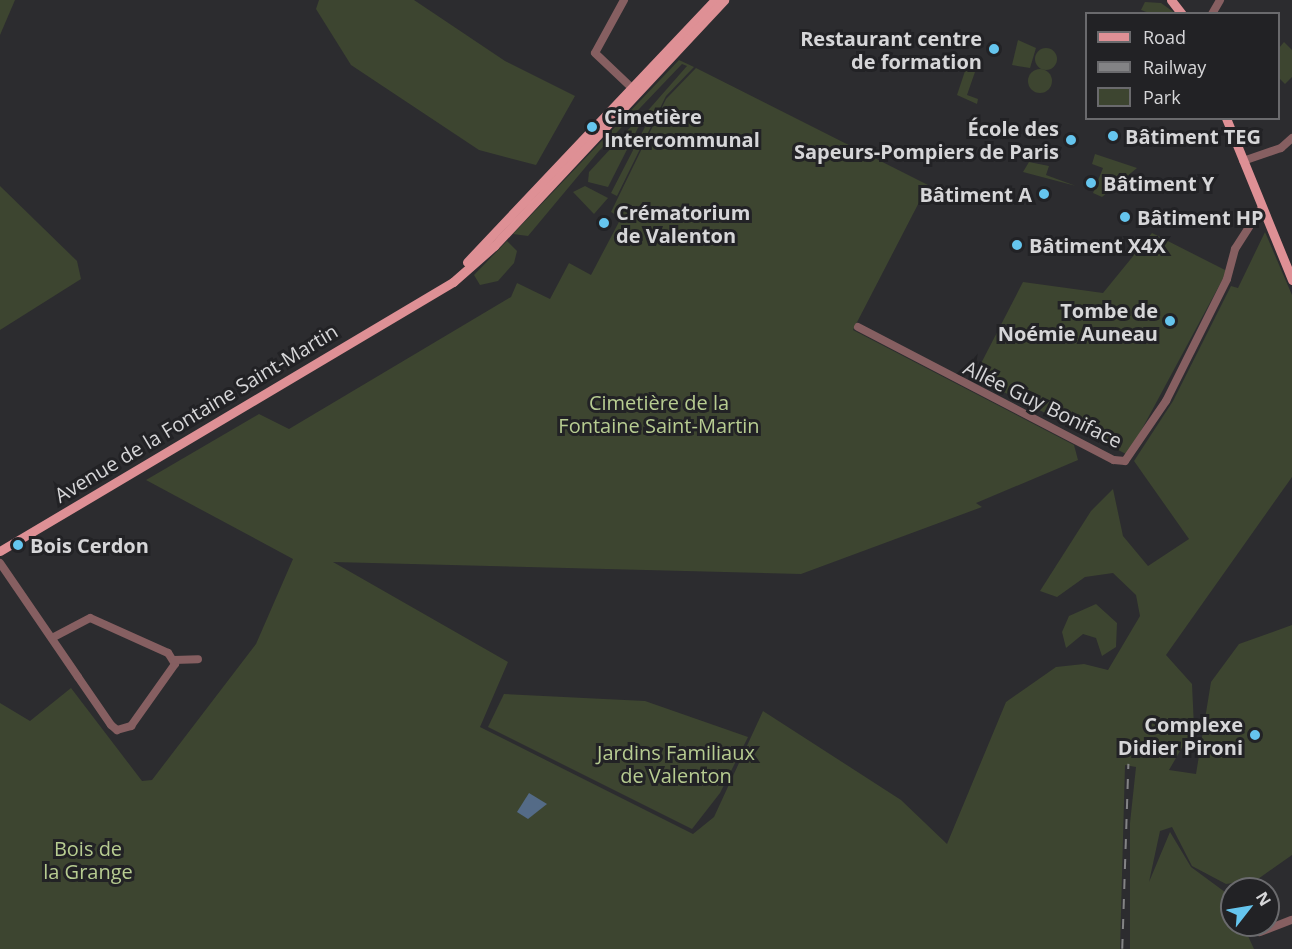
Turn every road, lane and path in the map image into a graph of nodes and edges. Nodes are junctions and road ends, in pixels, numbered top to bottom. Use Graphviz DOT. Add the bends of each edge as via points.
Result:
graph roads {
  1 [pos="624,0"];
  2 [pos="715,0"];
  3 [pos="724,0"];
  4 [pos="1170,0"];
  5 [pos="1182,12"];
  6 [pos="635,90"];
  7 [pos="614,113"];
  8 [pos="1227,120"];
  9 [pos="1292,138"];
  10 [pos="1243,161"];
  11 [pos="520,207"];
  12 [pos="1262,207"];
  13 [pos="506,233"];
  14 [pos="1292,280"];
  15 [pos="411,306"];
  16 [pos="858,327"];
  17 [pos="0,551"];
  18 [pos="0,563"];
  19 [pos="52,638"];
  20 [pos="198,659"];
  21 [pos="174,660"];
  1 -- 6 [label="street" via="595,53"];
  2 -- 6 [label="main road, Avenue de la Fontaine Saint-Martin"];
  3 -- 6 [label="main road, Avenue de la Fontaine Saint-Martin"];
  4 -- 5 [label="main road"];
  6 -- 7 [label="main road, Avenue de la Fontaine Saint-Martin"];
  7 -- 11 [label="main road, Avenue de la Fontaine Saint-Martin"];
  7 -- 13 [label="main road, Avenue de la Fontaine Saint-Martin"];
  8 -- 10 [label="main road"];
  9 -- 10 [label="street" via="1281,148"];
  10 -- 12 [label="main road"];
  11 -- 13 [label="main road" via="504,226"];
  11 -- 15 [label="main road, Avenue de la Fontaine Saint-Martin" via="453,275"];
  12 -- 14 [label="main road"];
  12 -- 16 [label="street, Allée Guy Boniface" via="1235,249 1227,279 1166,401 1125,461 1114,460"];
  13 -- 15 [label="main road, Avenue de la Fontaine Saint-Martin" via="453,282"];
  15 -- 17 [label="main road, Avenue de la Fontaine Saint-Martin"];
  18 -- 19 [label="street"];
  19 -- 21 [label="street" via="90,618"];
  19 -- 21 [label="street" via="117,730 131,726 173,669"];
  20 -- 21 [label="street"];
}
